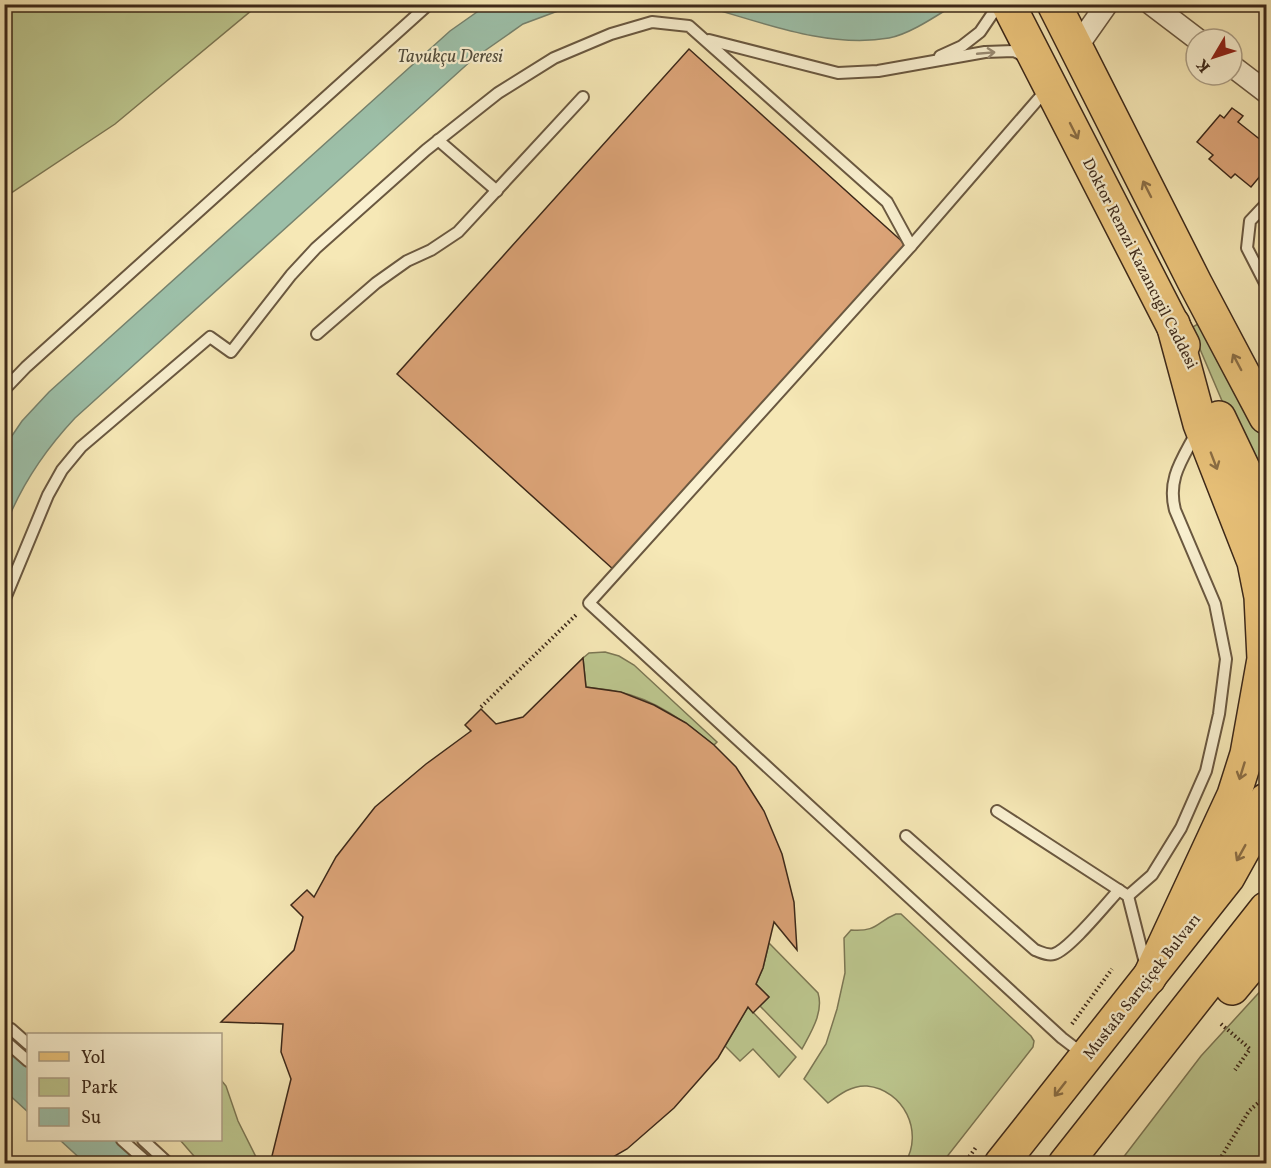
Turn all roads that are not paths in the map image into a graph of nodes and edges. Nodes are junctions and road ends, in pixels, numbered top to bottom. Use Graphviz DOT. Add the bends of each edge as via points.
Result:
graph roads {
  1 [pos="429,4"];
  2 [pos="999,4"];
  3 [pos="1008,4"];
  4 [pos="1054,4"];
  5 [pos="1107,4"];
  6 [pos="1151,4"];
  7 [pos="1184,29"];
  8 [pos="706,40"];
  9 [pos="1076,48"];
  10 [pos="929,61"];
  11 [pos="1244,75"];
  12 [pos="1047,78"];
  13 [pos="1266,92"];
  14 [pos="583,97"];
  15 [pos="438,141"];
  16 [pos="497,191"];
  17 [pos="1266,204"];
  18 [pos="911,246"];
  19 [pos="1266,285"];
  20 [pos="1173,324"];
  21 [pos="316,334"];
  22 [pos="4,390"];
  23 [pos="1266,415"];
  24 [pos="1200,424"];
  25 [pos="1266,524"];
  26 [pos="4,601"];
  27 [pos="1266,800"];
  28 [pos="997,811"];
  29 [pos="906,836"];
  30 [pos="1123,893"];
  31 [pos="1266,909"];
  32 [pos="1266,948"];
  33 [pos="1149,978"];
  34 [pos="4,1028"];
  35 [pos="4,1040"];
  36 [pos="27,1043"];
  37 [pos="1074,1047"];
  38 [pos="27,1060"];
  39 [pos="123,1141"];
  40 [pos="145,1141"];
  41 [pos="149,1164"];
  42 [pos="169,1164"];
  43 [pos="1001,1164"];
  44 [pos="1065,1164"];
  45 [pos="1084,1164"];
  1 -- 22 [label="lane"];
  2 -- 10 [label="lane" via="980,32 962,46"];
  3 -- 12 [label="main road, Doktor Remzi Kazancıgil Caddesi"];
  4 -- 9 [label="main road"];
  5 -- 9 [label="street"];
  6 -- 7 [label="street"];
  8 -- 10 [label="lane" via="838,73 878,71"];
  8 -- 15 [label="lane" via="689,26 652,22 611,34 554,58 498,93"];
  8 -- 18 [label="lane" via="887,202"];
  23 -- 9 [label="main road, one-way"];
  10 -- 12 [label="lane, one-way" via="1014,51 1029,59"];
  11 -- 13 [label="street"];
  12 -- 18 [label="lane" via="1043,96"];
  12 -- 20 [label="main road, Doktor Remzi Kazancıgil Caddesi, one-way"];
  14 -- 16 [label="lane"];
  15 -- 16 [label="lane"];
  15 -- 26 [label="lane" via="316,248 231,352 210,337 81,447 48,495"];
  16 -- 21 [label="lane" via="458,232 407,261"];
  17 -- 19 [label="lane" via="1250,221 1247,248"];
  18 -- 37 [label="lane" via="589,603"];
  20 -- 24 [label="main road"];
  20 -- 25 [label="main road, Doktor Remzi Kazancıgil Caddesi"];
  24 -- 30 [label="lane" via="1177,468 1171,494 1215,604 1226,659 1219,714 1206,771 1181,828 1152,875"];
  24 -- 33 [label="main road, one-way" via="1254,562 1261,597 1264,659 1247,754 1234,795"];
  27 -- 33 [label="main road, Mustafa Sarıçiçek Bulvarı, one-way" via="1228,877"];
  28 -- 30 [label="lane"];
  29 -- 30 [label="lane" via="1044,954 1054,954 1066,947"];
  30 -- 33 [label="lane"];
  31 -- 44 [label="main road"];
  32 -- 45 [label="main road" via="1134,1110"];
  33 -- 37 [label="main road, Mustafa Sarıçiçek Bulvarı"];
  34 -- 36 [label="lane" via="11,1029"];
  35 -- 38 [label="lane"];
  37 -- 43 [label="main road, Mustafa Sarıçiçek Bulvarı, one-way"];
  39 -- 41 [label="lane"];
  40 -- 42 [label="lane"];
}
